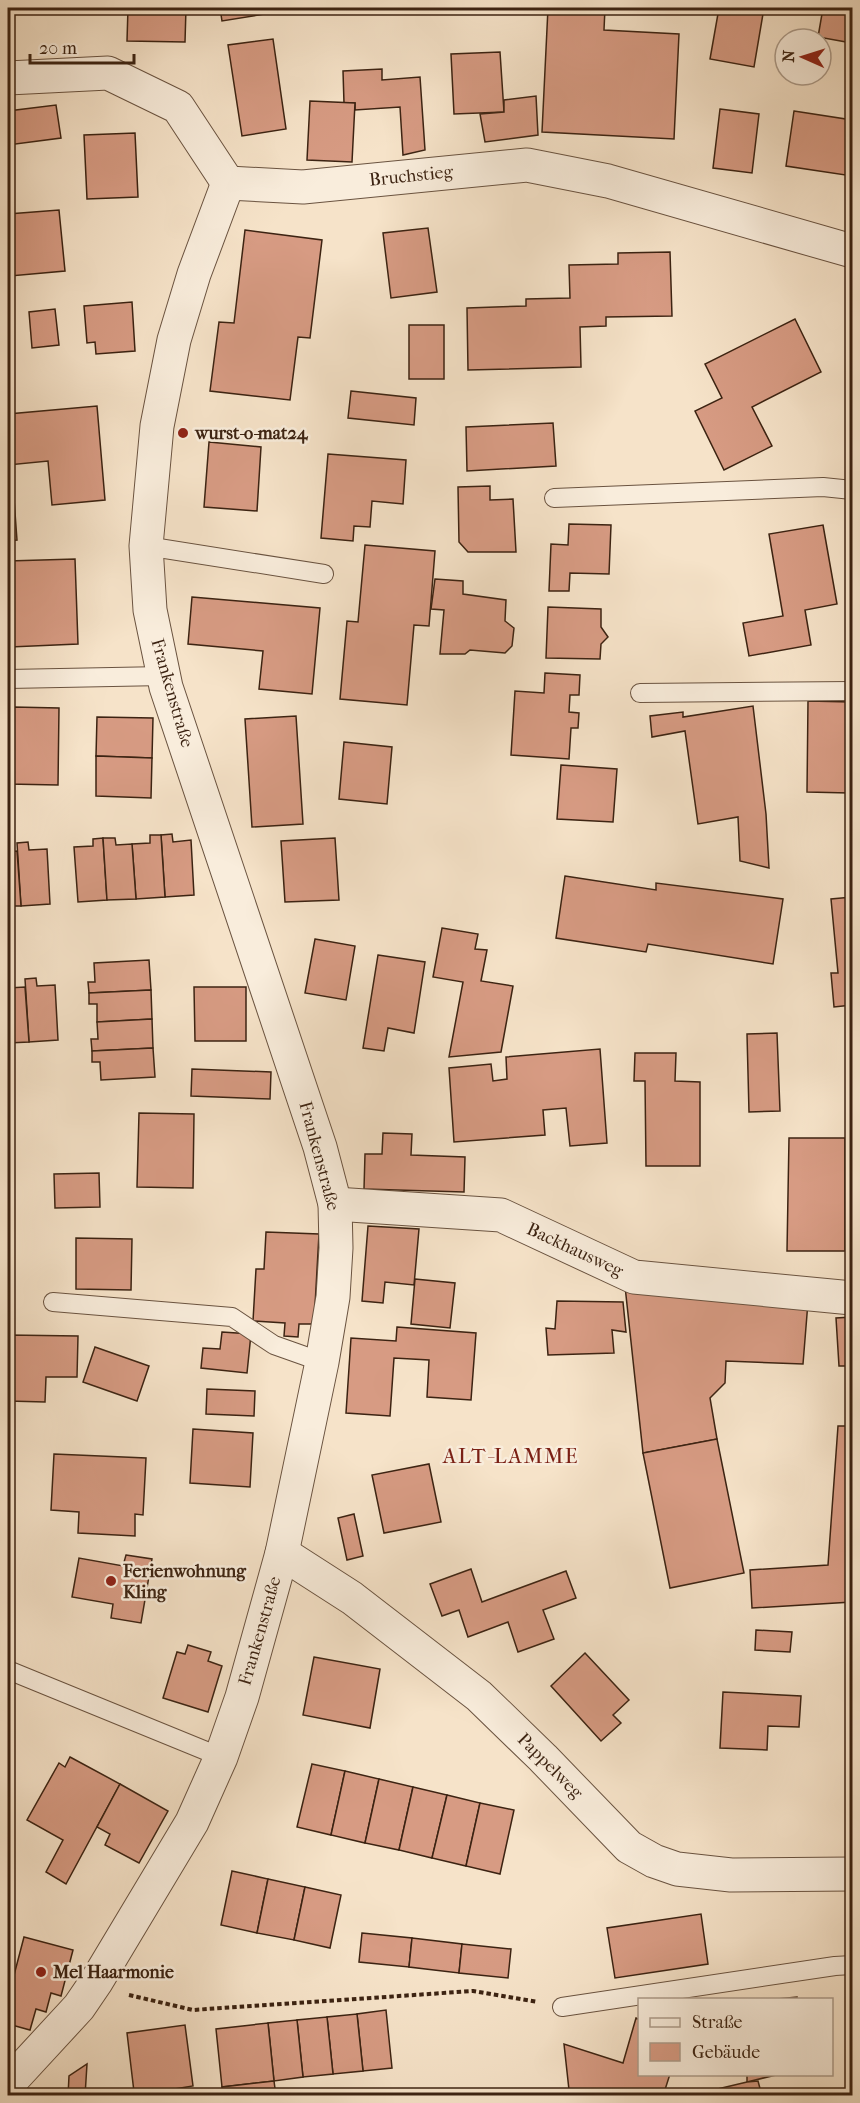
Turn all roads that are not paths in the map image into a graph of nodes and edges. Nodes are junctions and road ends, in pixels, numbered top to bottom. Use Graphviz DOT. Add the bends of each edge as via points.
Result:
graph roads {
  1 [pos="8,78"];
  2 [pos="228,183"];
  3 [pos="852,251"];
  4 [pos="852,490"];
  5 [pos="554,498"];
  6 [pos="146,546"];
  7 [pos="324,574"];
  8 [pos="164,676"];
  9 [pos="8,679"];
  10 [pos="852,691"];
  11 [pos="640,693"];
  12 [pos="335,1204"];
  13 [pos="852,1298"];
  14 [pos="53,1302"];
  15 [pos="322,1362"];
  16 [pos="282,1553"];
  17 [pos="8,1670"];
  18 [pos="221,1757"];
  19 [pos="852,1874"];
  20 [pos="852,1965"];
  21 [pos="562,2007"];
  22 [pos="8,2084"];
  1 -- 2 [label="street" via="108,73 178,107"];
  2 -- 3 [label="street, Bruchstieg" via="303,187 527,165 608,181"];
  2 -- 6 [label="street, Frankenstraße" via="174,340 157,426"];
  4 -- 5 [label="lane" via="823,487"];
  6 -- 7 [label="lane"];
  6 -- 8 [label="street, Frankenstraße" via="150,610"];
  8 -- 9 [label="lane"];
  8 -- 12 [label="street, Frankenstraße" via="320,1147"];
  10 -- 11 [label="lane"];
  12 -- 13 [label="street, Backhausweg" via="501,1215 634,1277"];
  12 -- 15 [label="street, Frankenstraße" via="333,1297"];
  14 -- 15 [label="lane" via="232,1317 274,1345"];
  15 -- 16 [label="street, Frankenstraße"];
  16 -- 18 [label="street, Frankenstraße"];
  16 -- 19 [label="street, Pappelweg" via="352,1598 479,1696 629,1847 677,1869 731,1875"];
  17 -- 18 [label="lane"];
  18 -- 22 [label="street, Frankenstraße" via="192,1822 96,1982 79,2007"];
  20 -- 21 [label="lane"];
}
